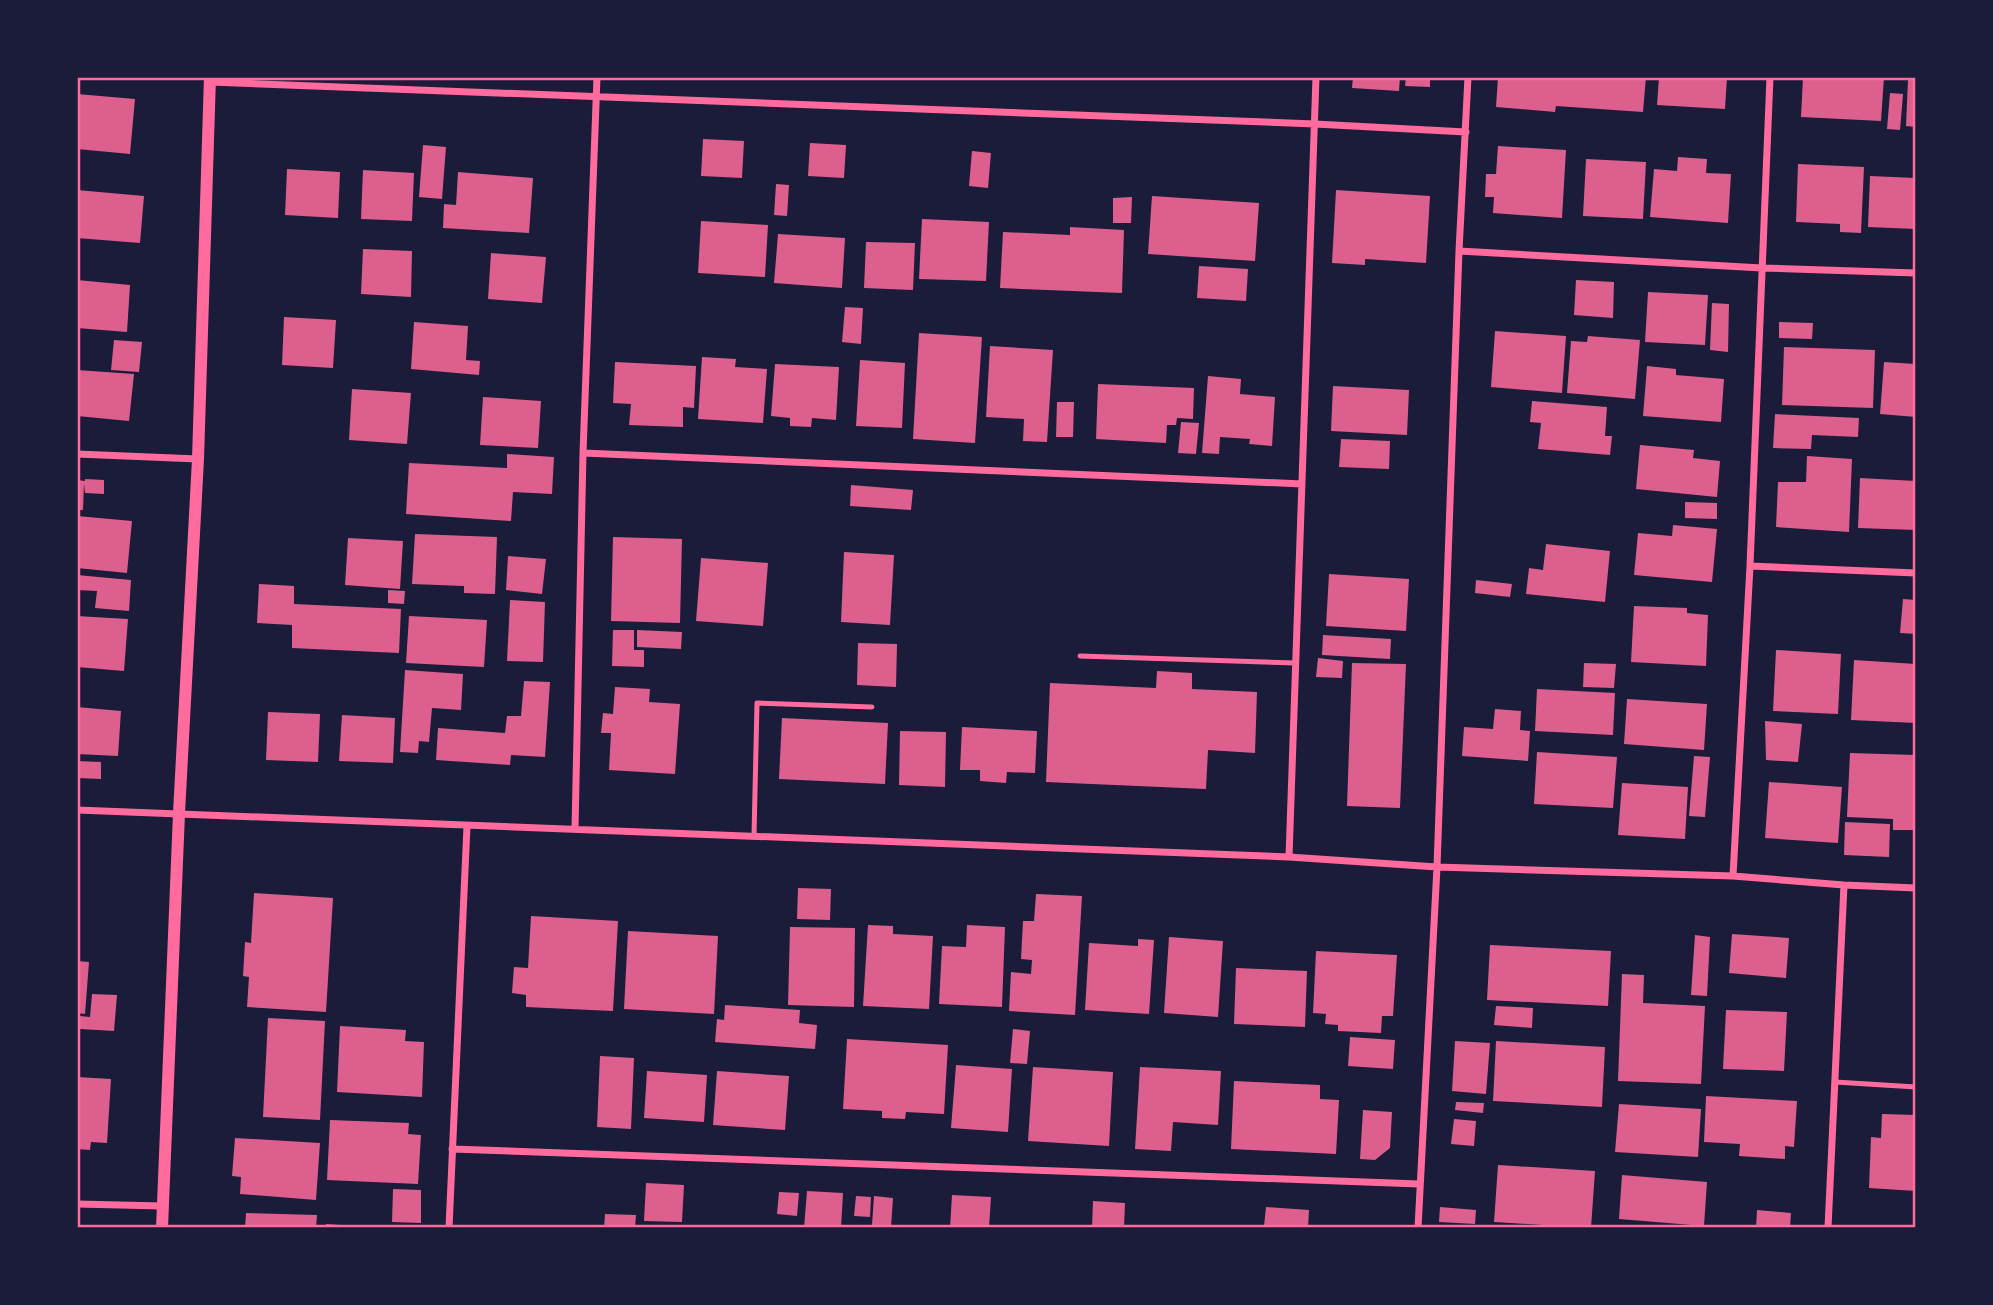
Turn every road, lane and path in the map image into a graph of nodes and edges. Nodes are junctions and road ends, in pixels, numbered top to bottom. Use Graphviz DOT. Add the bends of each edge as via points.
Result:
graph roads {
  1 [pos="597,77"];
  2 [pos="1316,77"];
  3 [pos="1468,77"];
  4 [pos="1770,77"];
  5 [pos="210,79"];
  6 [pos="596,96"];
  7 [pos="1315,124"];
  8 [pos="1466,132"];
  9 [pos="1459,251"];
  10 [pos="1762,268"];
  11 [pos="1916,272"];
  12 [pos="583,453"];
  13 [pos="77,454"];
  14 [pos="198,459"];
  15 [pos="1302,484"];
  16 [pos="1750,566"];
  17 [pos="1916,573"];
  18 [pos="1080,656"];
  19 [pos="1296,663"];
  20 [pos="872,707"];
  21 [pos="77,810"];
  22 [pos="179,813"];
  23 [pos="467,826"];
  24 [pos="575,829"];
  25 [pos="754,836"];
  26 [pos="1289,857"];
  27 [pos="1437,867"];
  28 [pos="1733,876"];
  29 [pos="1844,885"];
  30 [pos="1916,888"];
  31 [pos="1835,1082"];
  32 [pos="1916,1087"];
  33 [pos="452,1149"];
  34 [pos="1419,1185"];
  35 [pos="77,1204"];
  36 [pos="163,1206"];
  37 [pos="162,1228"];
  38 [pos="449,1228"];
  39 [pos="1418,1228"];
  40 [pos="1828,1228"];
  1 -- 6 [label="street"];
  2 -- 7 [label="street"];
  3 -- 8 [label="street"];
  4 -- 10 [label="street"];
  5 -- 6 [label="street"];
  5 -- 14 [label="street"];
  6 -- 7 [label="street"];
  6 -- 12 [label="street"];
  7 -- 8 [label="street"];
  7 -- 15 [label="street"];
  8 -- 9 [label="street"];
  9 -- 10 [label="street"];
  9 -- 27 [label="street"];
  10 -- 11 [label="street"];
  10 -- 16 [label="street"];
  12 -- 15 [label="street"];
  12 -- 24 [label="street"];
  13 -- 14 [label="street"];
  14 -- 22 [label="street"];
  15 -- 19 [label="street"];
  16 -- 17 [label="street"];
  16 -- 28 [label="street"];
  18 -- 19 [label="lane"];
  19 -- 26 [label="street"];
  20 -- 25 [label="lane" via="757,703"];
  21 -- 22 [label="street"];
  22 -- 23 [label="street"];
  22 -- 36 [label="street"];
  23 -- 24 [label="street"];
  23 -- 33 [label="street"];
  24 -- 25 [label="street"];
  25 -- 26 [label="street"];
  26 -- 27 [label="street"];
  27 -- 28 [label="street"];
  27 -- 34 [label="street"];
  28 -- 29 [label="street"];
  29 -- 30 [label="street"];
  29 -- 31 [label="street"];
  31 -- 32 [label="lane"];
  31 -- 40 [label="street"];
  33 -- 34 [label="street"];
  33 -- 38 [label="street"];
  34 -- 39 [label="street"];
  35 -- 36 [label="street"];
  36 -- 37 [label="street"];
}
